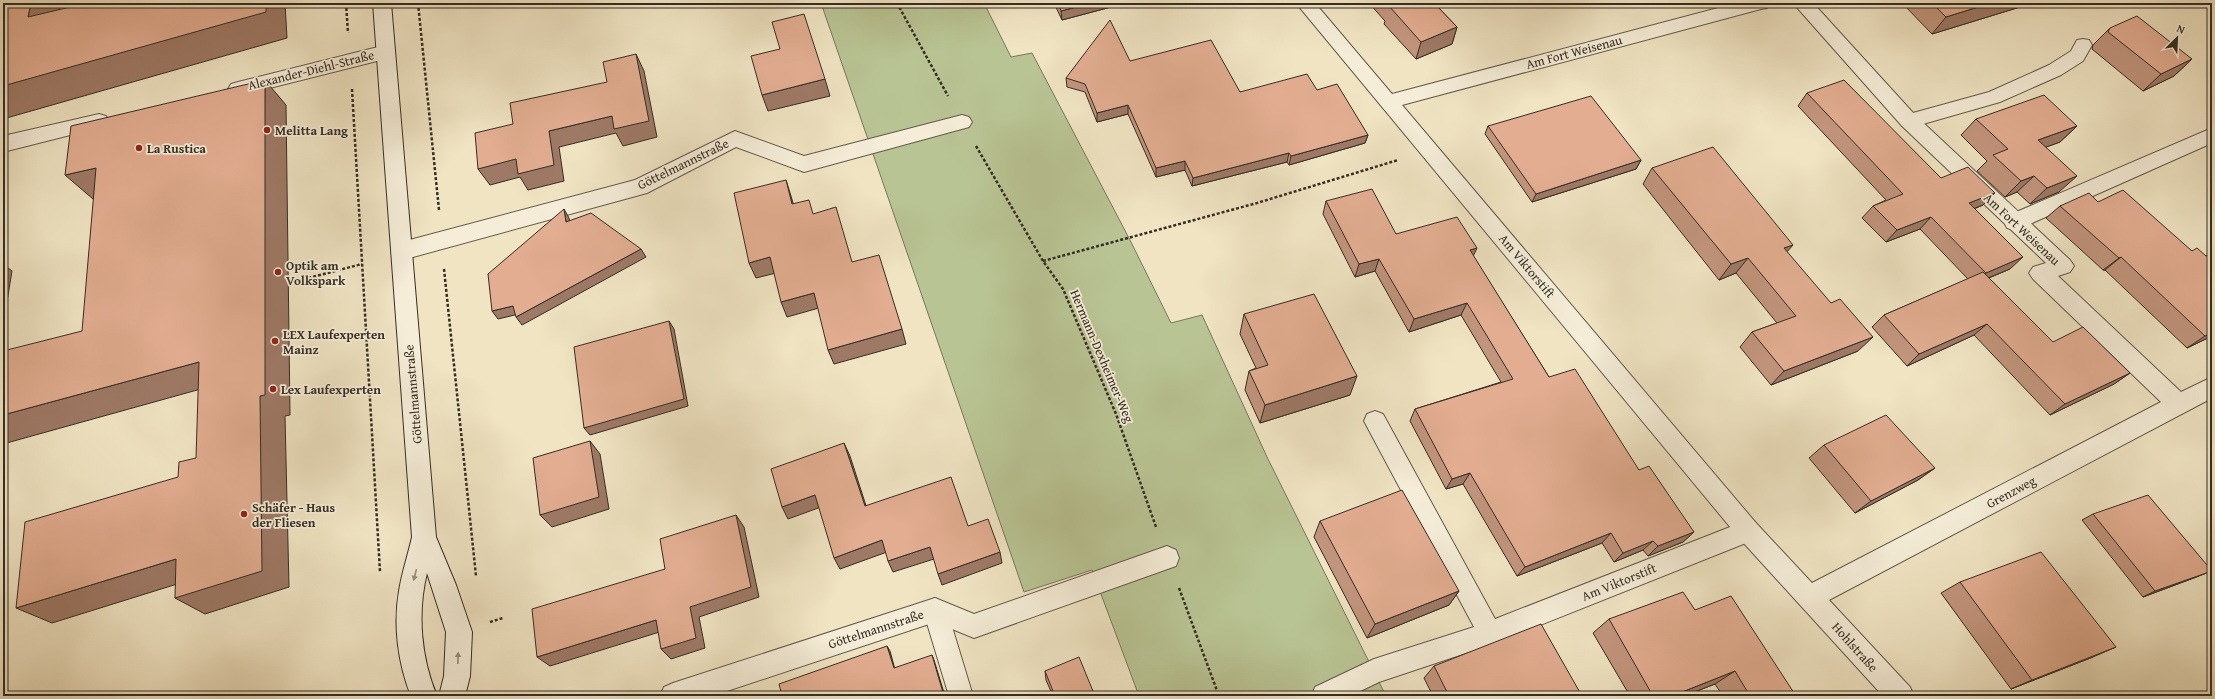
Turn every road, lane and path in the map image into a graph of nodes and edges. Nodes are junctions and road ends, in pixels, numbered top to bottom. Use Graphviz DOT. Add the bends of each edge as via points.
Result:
graph roads {
  1 [pos="346,3"];
  2 [pos="382,3"];
  3 [pos="418,3"];
  4 [pos="897,3"];
  5 [pos="1305,3"];
  6 [pos="1761,3"];
  7 [pos="1802,3"];
  8 [pos="347,24"];
  9 [pos="2082,45"];
  10 [pos="386,52"];
  11 [pos="221,93"];
  12 [pos="352,94"];
  13 [pos="1388,102"];
  14 [pos="120,116"];
  15 [pos="1909,121"];
  16 [pos="962,122"];
  17 [pos="2212,136"];
  18 [pos="3,144"];
  19 [pos="1403,158"];
  20 [pos="439,214"];
  21 [pos="2014,222"];
  22 [pos="402,251"];
  23 [pos="444,260"];
  24 [pos="1043,261"];
  25 [pos="362,264"];
  26 [pos="289,283"];
  27 [pos="2212,387"];
  28 [pos="2178,404"];
  29 [pos="1375,421"];
  30 [pos="1748,531"];
  31 [pos="424,537"];
  32 [pos="1167,558"];
  33 [pos="380,575"];
  34 [pos="476,577"];
  35 [pos="1810,597"];
  36 [pos="935,610"];
  37 [pos="1490,633"];
  38 [pos="424,696"];
  39 [pos="452,696"];
  40 [pos="673,696"];
  41 [pos="961,696"];
  42 [pos="1219,696"];
  43 [pos="1324,696"];
  44 [pos="1901,696"];
  1 -- 8 [label="path"];
  2 -- 10 [label="street, Göttelmannstraße"];
  3 -- 20 [label="path"];
  4 -- 16 [label="path, Hermann-Dexheimer-Weg"];
  5 -- 13 [label="street, Am Viktorstift"];
  6 -- 13 [label="street, Am Fort Weisenau"];
  7 -- 15 [label="street, Am Fort Weisenau"];
  9 -- 15 [label="lane" via="2077,56 2056,70 1994,97"];
  10 -- 11 [label="street, Alexander-Diehl-Straße"];
  10 -- 22 [label="street, Göttelmannstraße"];
  12 -- 25 [label="path"];
  13 -- 30 [label="street, Am Viktorstift"];
  14 -- 18 [label="street"];
  15 -- 21 [label="street, Am Fort Weisenau"];
  16 -- 22 [label="street, Göttelmannstraße" via="804,164 735,139 640,187"];
  16 -- 24 [label="path, Hermann-Dexheimer-Weg"];
  17 -- 21 [label="lane"];
  19 -- 24 [label="path" via="1257,203"];
  21 -- 28 [label="street, Am Fort Weisenau" via="2063,266 2040,273"];
  22 -- 31 [label="street, Göttelmannstraße"];
  23 -- 34 [label="path"];
  24 -- 32 [label="path, Hermann-Dexheimer-Weg" via="1063,289 1103,384"];
  25 -- 26 [label="path"];
  25 -- 33 [label="path"];
  27 -- 28 [label="street, Grenzweg"];
  28 -- 35 [label="street, Grenzweg"];
  29 -- 37 [label="lane"];
  30 -- 35 [label="street, Am Viktorstift"];
  30 -- 37 [label="lane, Am Viktorstift"];
  31 -- 38 [label="street, Göttelmannstraße, one-way" via="411,592 411,647 419,687"];
  39 -- 31 [label="street, Göttelmannstraße, one-way" via="457,676 459,632 444,585"];
  32 -- 36 [label="street, Göttelmannstraße" via="974,626"];
  32 -- 42 [label="path, Hermann-Dexheimer-Weg"];
  35 -- 44 [label="street, Hohlstraße"];
  36 -- 40 [label="street, Göttelmannstraße"];
  36 -- 41 [label="lane"];
  37 -- 43 [label="lane, Am Viktorstift" via="1374,671"];
}
